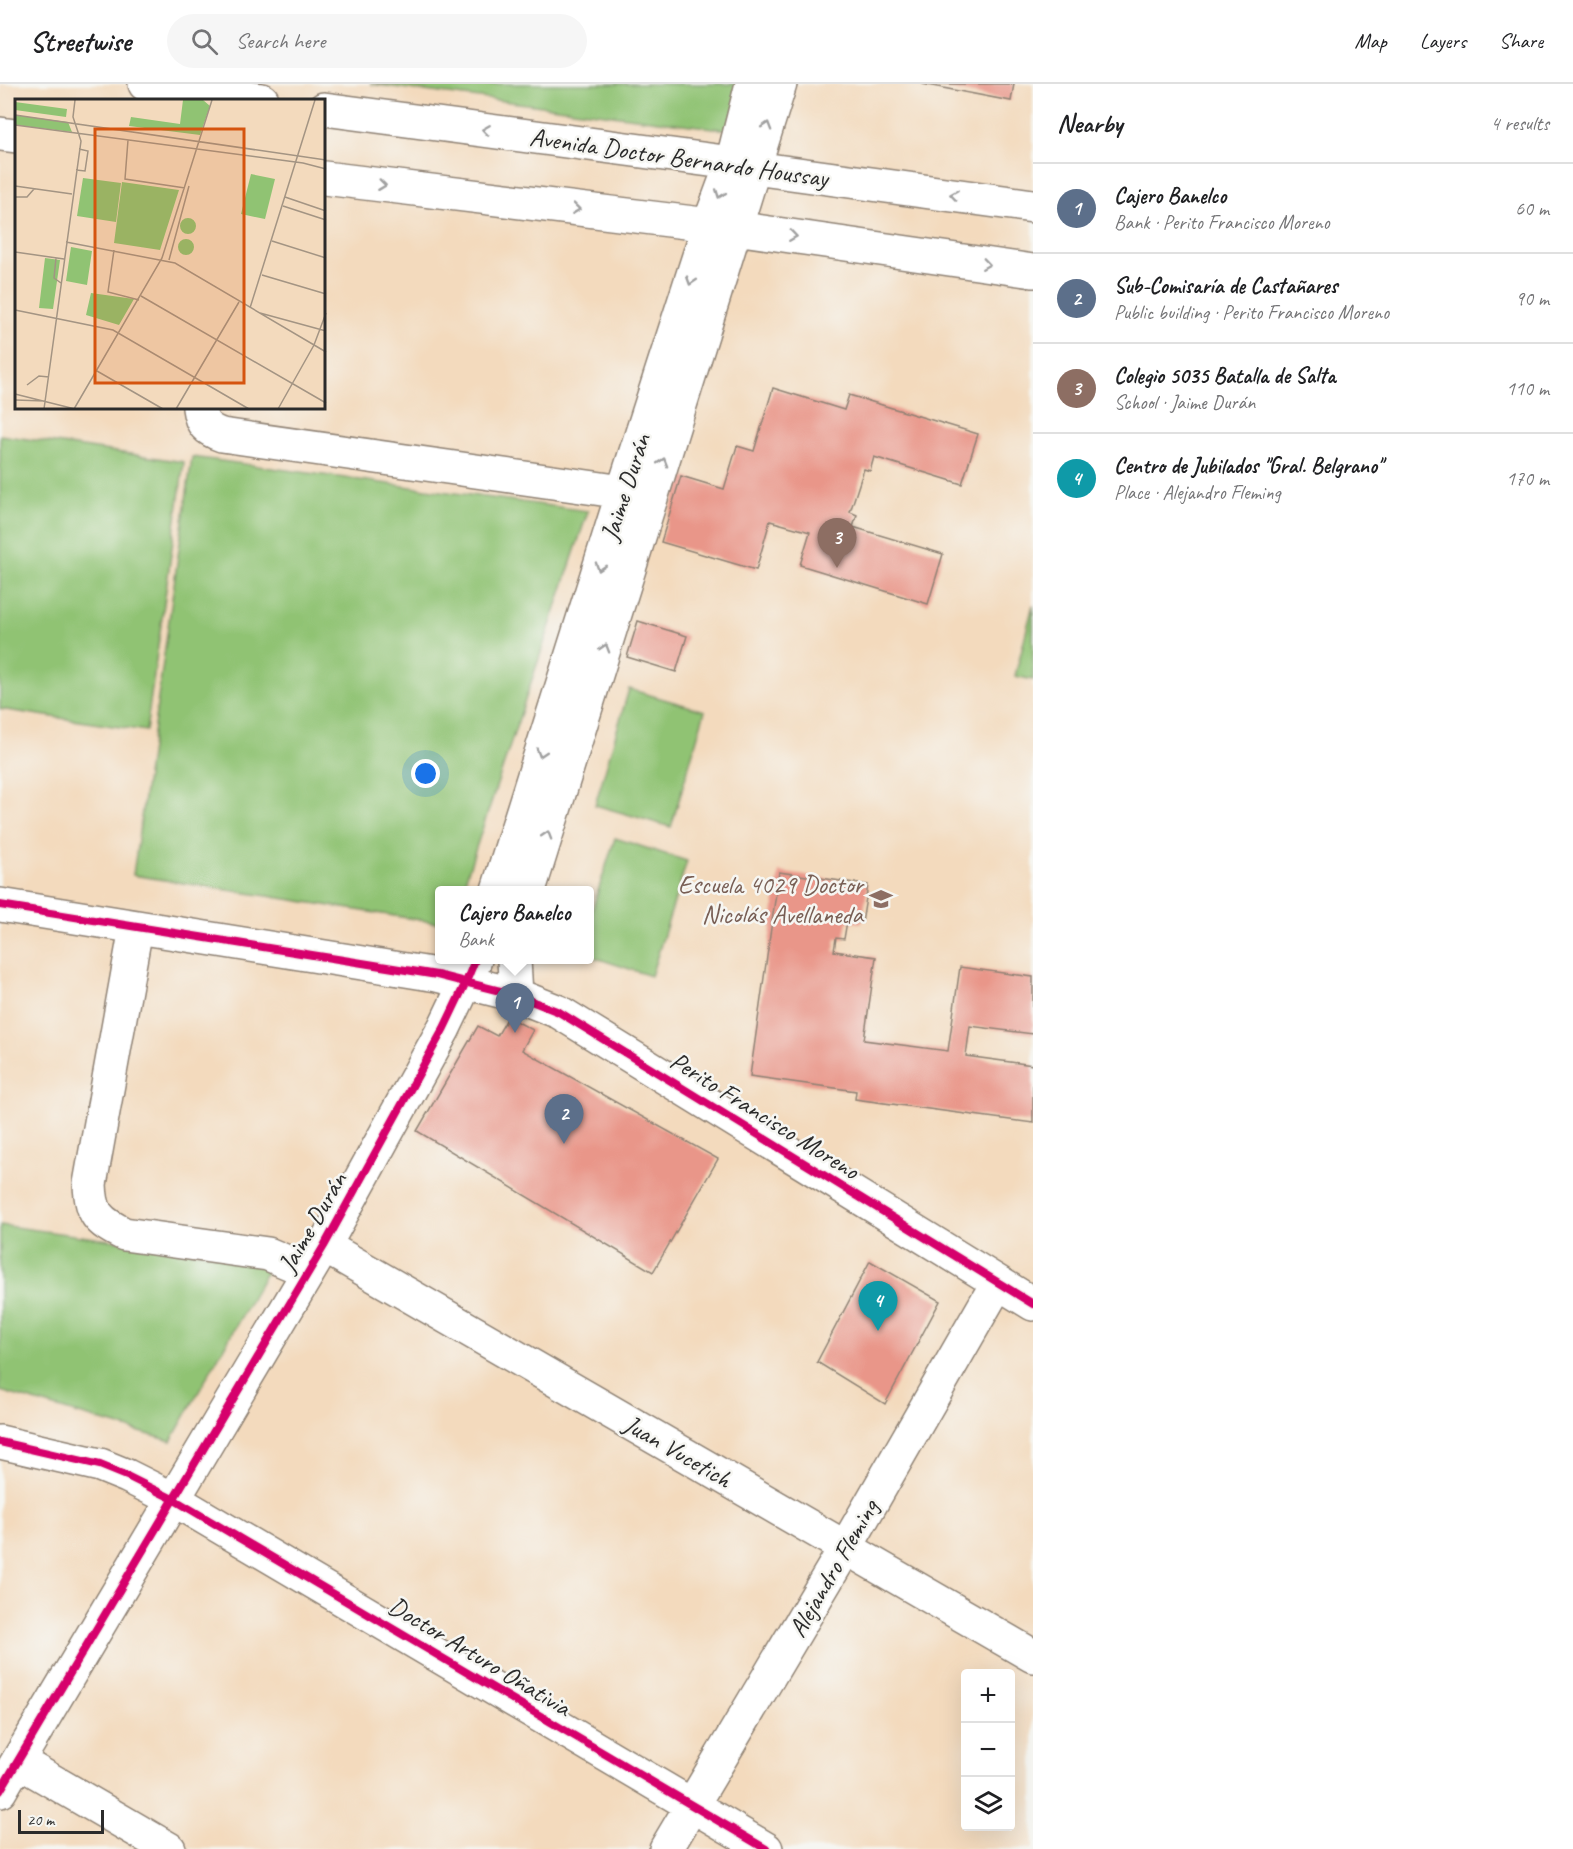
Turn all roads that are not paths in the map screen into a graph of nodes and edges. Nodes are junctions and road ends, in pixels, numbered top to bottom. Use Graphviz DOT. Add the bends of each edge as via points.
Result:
graph roads {
  1 [pos="145,84"];
  2 [pos="752,84"];
  3 [pos="780,84"];
  4 [pos="255,99"];
  5 [pos="326,109"];
  6 [pos="0,134"];
  7 [pos="15,136"];
  8 [pos="743,166"];
  9 [pos="326,178"];
  10 [pos="1033,206"];
  11 [pos="722,227"];
  12 [pos="1033,270"];
  13 [pos="199,410"];
  14 [pos="623,492"];
  15 [pos="500,886"];
  16 [pos="530,886"];
  17 [pos="0,905"];
  18 [pos="136,928"];
  19 [pos="514,964"];
  20 [pos="470,971"];
  21 [pos="516,995"];
  22 [pos="316,1259"];
  23 [pos="997,1284"];
  24 [pos="1033,1304"];
  25 [pos="0,1442"];
  26 [pos="172,1499"];
  27 [pos="846,1547"];
  28 [pos="1033,1656"];
  29 [pos="18,1761"];
  30 [pos="0,1791"];
  31 [pos="692,1806"];
  32 [pos="169,1849"];
  33 [pos="666,1849"];
  34 [pos="766,1849"];
  1 -- 4 [label="street"];
  2 -- 8 [label="street, Jaime Durán"];
  8 -- 3 [label="street, Jaime Durán, one-way"];
  8 -- 5 [label="street, Avenida Doctor Bernardo Houssay, one-way"];
  6 -- 7 [label="street"];
  10 -- 8 [label="street, Avenida Doctor Bernardo Houssay, one-way"];
  8 -- 11 [label="street, Jaime Durán"];
  9 -- 11 [label="street, one-way"];
  11 -- 12 [label="street, one-way"];
  11 -- 14 [label="street, Jaime Durán, one-way"];
  16 -- 11 [label="street, Jaime Durán, one-way"];
  13 -- 14 [label="street" via="201,421 210,431 222,435"];
  14 -- 15 [label="street, Jaime Durán, one-way"];
  17 -- 18 [label="street, Perito Francisco Moreno"];
  18 -- 20 [label="street, Perito Francisco Moreno" via="437,975"];
  18 -- 22 [label="street, Juan Vucetich" via="90,1184 96,1214 105,1225 124,1234"];
  19 -- 21 [label="street"];
  20 -- 21 [label="street, Perito Francisco Moreno"];
  20 -- 22 [label="street, Jaime Durán" via="444,1028"];
  21 -- 23 [label="street, Perito Francisco Moreno" via="559,1012"];
  22 -- 26 [label="street, Jaime Durán"];
  22 -- 27 [label="street, Juan Vucetich"];
  23 -- 24 [label="street, Perito Francisco Moreno"];
  23 -- 27 [label="street, Alejandro Fleming"];
  25 -- 26 [label="street, Doctor Arturo Oñativia" via="100,1465"];
  26 -- 29 [label="street, Jaime Durán"];
  26 -- 31 [label="street, Doctor Arturo Oñativia"];
  27 -- 28 [label="street, Juan Vucetich"];
  27 -- 31 [label="street, Alejandro Fleming"];
  29 -- 30 [label="street, Jaime Durán"];
  29 -- 32 [label="street"];
  31 -- 33 [label="street, Alejandro Fleming"];
  31 -- 34 [label="street, Doctor Arturo Oñativia"];
}
